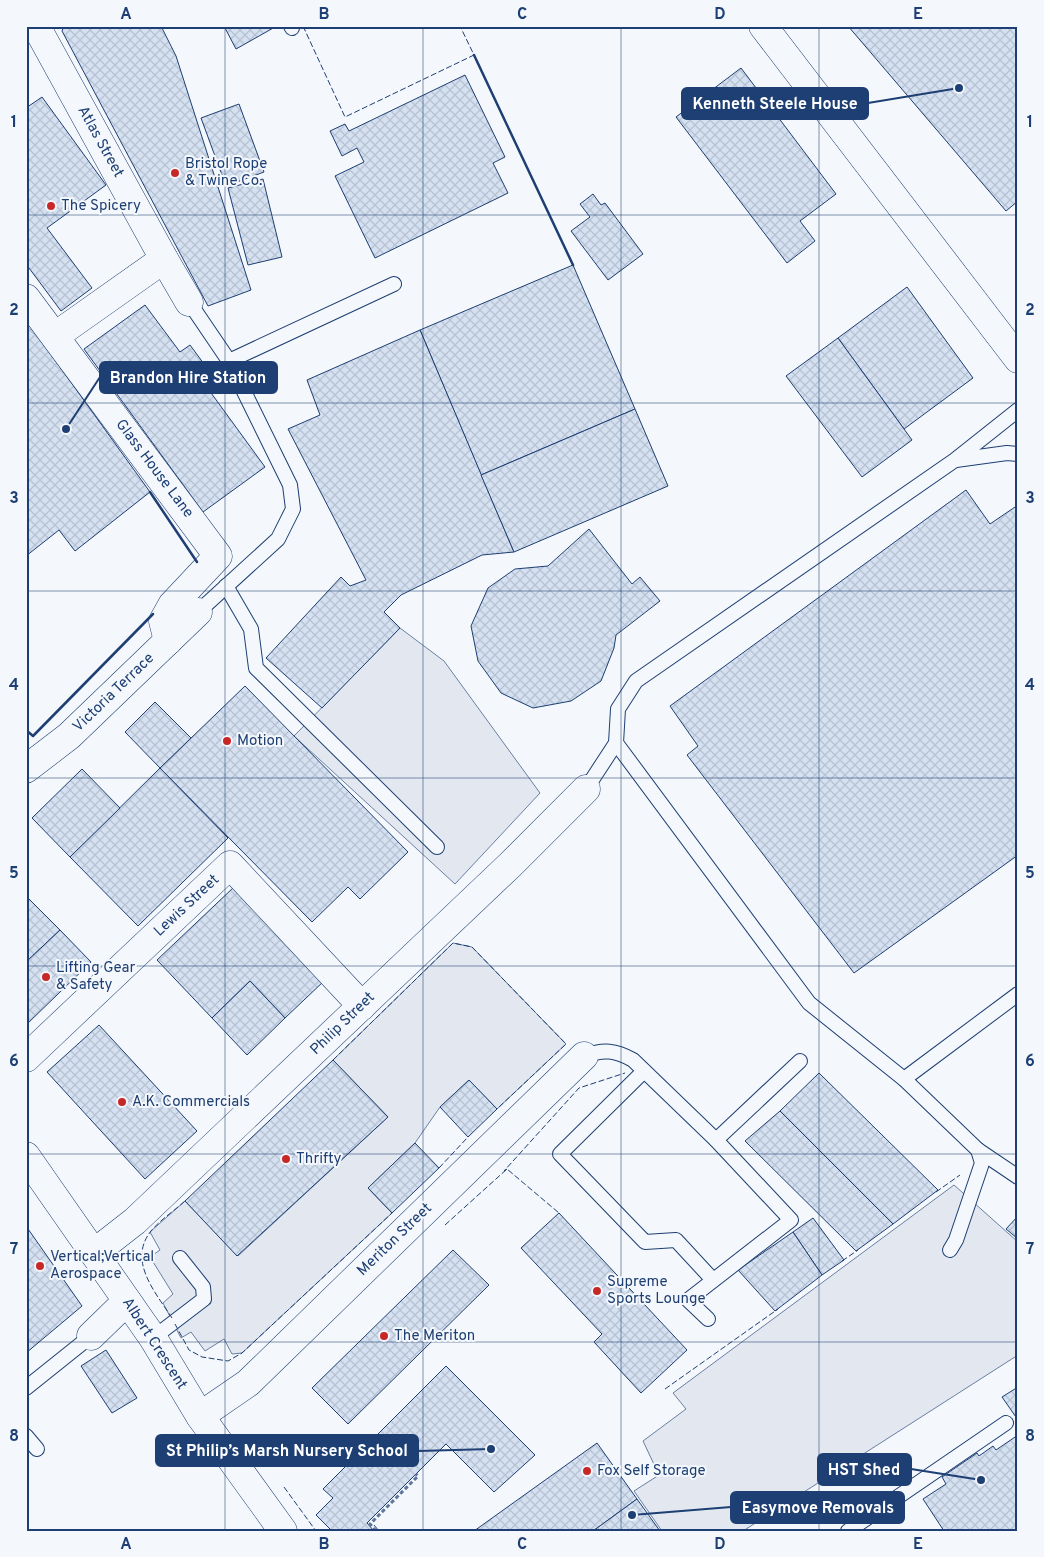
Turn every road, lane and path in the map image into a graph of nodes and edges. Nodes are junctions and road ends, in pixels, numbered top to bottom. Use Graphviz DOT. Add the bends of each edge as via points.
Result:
graph roads {
  1 [pos="36,26"];
  2 [pos="763,26"];
  3 [pos="164,259"];
  4 [pos="394,284"];
  5 [pos="26,298"];
  6 [pos="189,302"];
  7 [pos="55,336"];
  8 [pos="1014,350"];
  9 [pos="229,361"];
  10 [pos="1018,410"];
  11 [pos="1018,454"];
  12 [pos="955,460"];
  13 [pos="226,586"];
  14 [pos="198,612"];
  15 [pos="168,641"];
  16 [pos="616,744"];
  17 [pos="26,769"];
  18 [pos="586,789"];
  19 [pos="437,846"];
  20 [pos="1018,994"];
  21 [pos="362,1006"];
  22 [pos="584,1056"];
  23 [pos="26,1058"];
  24 [pos="800,1061"];
  25 [pos="644,1071"];
  26 [pos="904,1079"];
  27 [pos="716,1140"];
  28 [pos="978,1150"];
  29 [pos="26,1156"];
  30 [pos="1018,1177"];
  31 [pos="950,1250"];
  32 [pos="94,1253"];
  33 [pos="180,1258"];
  34 [pos="713,1280"];
  35 [pos="127,1301"];
  36 [pos="708,1319"];
  37 [pos="91,1336"];
  38 [pos="154,1338"];
  39 [pos="26,1388"];
  40 [pos="200,1416"];
  41 [pos="1006,1423"];
  42 [pos="26,1436"];
  43 [pos="37,1449"];
  44 [pos="416,1474"];
  45 [pos="284,1531"];
  46 [pos="376,1531"];
  47 [pos="848,1531"];
  1 -- 3 [label="street, Atlas Street"];
  2 -- 8 [label="street"];
  3 -- 6 [label="street, Atlas Street"];
  3 -- 7 [label="street"];
  4 -- 9 [label="lane"];
  5 -- 7 [label="street, Glass House Lane"];
  6 -- 9 [label="lane, Atlas Street"];
  7 -- 15 [label="street, Glass House Lane" via="218,556 172,605 163,621"];
  9 -- 13 [label="lane, Atlas Street" via="290,485 293,509 278,539"];
  10 -- 12 [label="lane"];
  11 -- 12 [label="lane"];
  12 -- 16 [label="lane" via="636,680 618,708"];
  13 -- 14 [label="lane, Atlas Street"];
  13 -- 19 [label="lane" via="251,629 256,668"];
  14 -- 15 [label="street, Victoria Terrace"];
  15 -- 17 [label="street, Victoria Terrace" via="69,736"];
  16 -- 18 [label="lane"];
  16 -- 26 [label="lane" via="808,1003"];
  18 -- 21 [label="street, Philip Street"];
  20 -- 26 [label="lane"];
  21 -- 23 [label="street, Lewis Street" via="230,865"];
  21 -- 32 [label="street, Philip Street" via="135,1221"];
  22 -- 25 [label="lane" via="600,1050 618,1051"];
  22 -- 40 [label="street, Meriton Street" via="248,1383"];
  24 -- 27 [label="lane"];
  25 -- 27 [label="lane"];
  25 -- 34 [label="lane" via="560,1154 645,1242 676,1240"];
  26 -- 28 [label="lane"];
  27 -- 34 [label="lane" via="791,1220"];
  28 -- 30 [label="lane"];
  28 -- 31 [label="lane" via="982,1163"];
  29 -- 32 [label="street, Albert Crescent"];
  32 -- 35 [label="street, Albert Crescent"];
  33 -- 38 [label="lane" via="203,1288 204,1300"];
  34 -- 36 [label="lane" via="688,1300"];
  35 -- 37 [label="street"];
  35 -- 38 [label="street, Albert Crescent"];
  37 -- 39 [label="lane"];
  38 -- 40 [label="street, Albert Crescent"];
  40 -- 45 [label="street, Albert Crescent"];
  41 -- 47 [label="lane"];
  42 -- 43 [label="lane"];
  44 -- 46 [label="path" via="418,1476 370,1524"];
}
